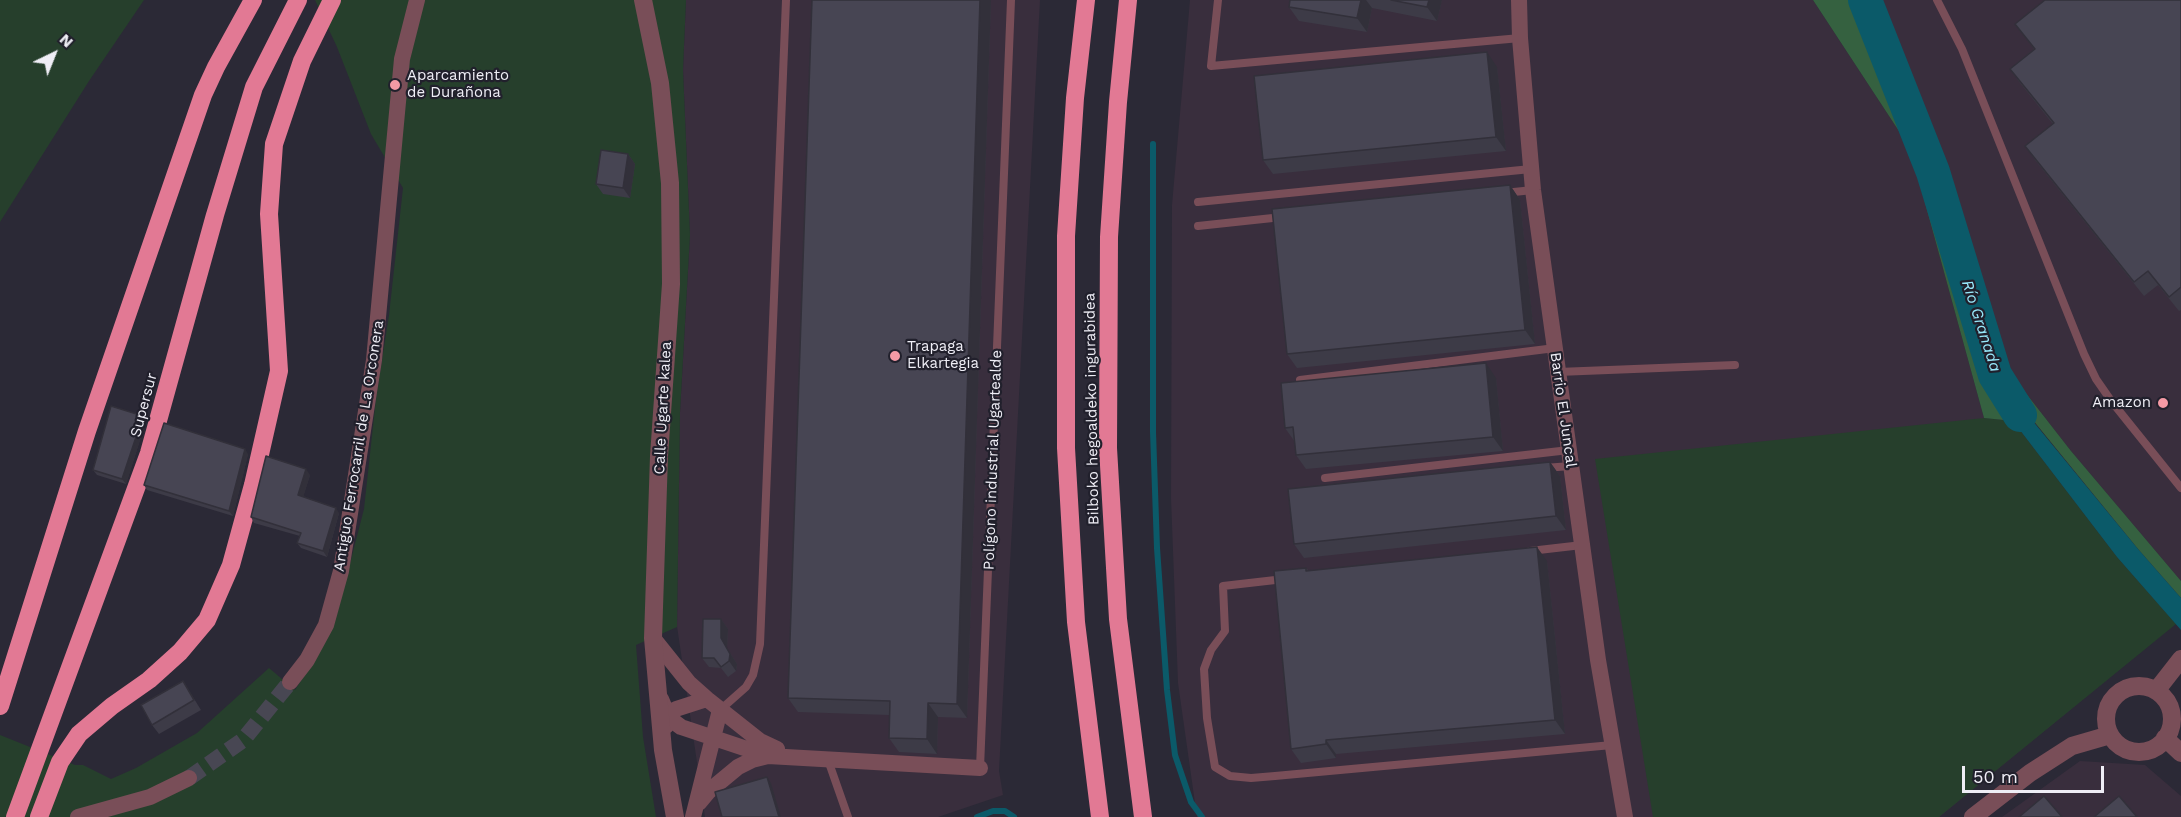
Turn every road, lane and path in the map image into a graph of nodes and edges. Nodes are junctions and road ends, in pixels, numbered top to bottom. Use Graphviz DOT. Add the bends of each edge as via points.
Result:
graph roads {
  1 [pos="298,0"];
  2 [pos="332,0"];
  3 [pos="417,0"];
  4 [pos="643,0"];
  5 [pos="786,0"];
  6 [pos="1011,0"];
  7 [pos="1086,0"];
  8 [pos="1128,0"];
  9 [pos="1218,0"];
  10 [pos="1519,0"];
  11 [pos="1937,0"];
  12 [pos="249,6"];
  13 [pos="1520,38"];
  14 [pos="1531,169"];
  15 [pos="1533,190"];
  16 [pos="1498,194"];
  17 [pos="1198,202"];
  18 [pos="1290,216"];
  19 [pos="1198,226"];
  20 [pos="1555,348"];
  21 [pos="1735,365"];
  22 [pos="1558,372"];
  23 [pos="1300,380"];
  24 [pos="1570,458"];
  25 [pos="1535,469"];
  26 [pos="1325,478"];
  27 [pos="2181,488"];
  28 [pos="1582,545"];
  29 [pos="1524,552"];
  30 [pos="1292,578"];
  31 [pos="653,638"];
  32 [pos="2179,661"];
  33 [pos="654,663"];
  34 [pos="290,682"];
  35 [pos="2156,691"];
  36 [pos="707,699"];
  37 [pos="0,706"];
  38 [pos="720,710"];
  39 [pos="669,718"];
  40 [pos="2110,735"];
  41 [pos="714,737"];
  42 [pos="2165,738"];
  43 [pos="1612,745"];
  44 [pos="2181,753"];
  45 [pos="768,756"];
  46 [pos="800,759"];
  47 [pos="828,760"];
  48 [pos="980,768"];
  49 [pos="189,778"];
  50 [pos="669,783"];
  51 [pos="694,813"];
  52 [pos="15,817"];
  53 [pos="39,817"];
  54 [pos="78,817"];
  55 [pos="675,817"];
  56 [pos="848,817"];
  57 [pos="1100,817"];
  58 [pos="1143,817"];
  59 [pos="1625,817"];
  60 [pos="1973,817"];
  1 -- 52 [label="highway, Supersur" via="251,98 149,453"];
  2 -- 53 [label="highway" via="302,61 274,144 269,214 279,371 231,565 207,620 180,652 79,734 60,762"];
  3 -- 34 [label="street, Antiguo Ferrocarril de La Orconera" via="402,59 374,360 341,571 326,625"];
  4 -- 31 [label="street, Calle Ugarte kalea" via="660,83 672,231"];
  5 -- 38 [label="lane" via="760,644 746,687"];
  6 -- 48 [label="lane, Polígono industrial Ugartealde"];
  7 -- 57 [label="highway, Bilboko hegoaldeko ingurabidea" via="1067,225 1065,426 1076,622"];
  8 -- 58 [label="highway, Bilboko hegoaldeko ingurabidea" via="1112,166 1108,425 1118,608"];
  9 -- 13 [label="lane" via="1211,66"];
  10 -- 13 [label="street, Barrio El Juncal"];
  11 -- 27 [label="lane" via="1962,49 2084,354 2112,402"];
  12 -- 37 [label="highway" via="216,67 192,126 87,431"];
  13 -- 14 [label="street, Barrio El Juncal"];
  14 -- 15 [label="street, Barrio El Juncal"];
  14 -- 17 [label="lane"];
  15 -- 16 [label="lane"];
  15 -- 20 [label="street, Barrio El Juncal"];
  18 -- 19 [label="lane"];
  20 -- 22 [label="street, Barrio El Juncal"];
  20 -- 23 [label="lane"];
  21 -- 22 [label="lane"];
  22 -- 24 [label="street, Barrio El Juncal"];
  24 -- 25 [label="lane"];
  24 -- 26 [label="lane"];
  24 -- 28 [label="street, Barrio El Juncal"];
  28 -- 29 [label="lane"];
  28 -- 43 [label="street, Barrio El Juncal"];
  30 -- 43 [label="lane" via="1223,586 1224,631 1204,669 1215,767 1230,776 1251,778"];
  31 -- 33 [label="street, Calle Ugarte kalea"];
  31 -- 36 [label="street, Polígono industrial Ugartealde"];
  32 -- 35 [label="street"];
  33 -- 39 [label="street"];
  33 -- 50 [label="street, Calle Ugarte kalea"];
  35 -- 40 [label="street" via="2135,686 2116,695 2106,714"];
  35 -- 42 [label="street" via="2170,707 2172,718"];
  36 -- 38 [label="street, Polígono industrial Ugartealde"];
  36 -- 39 [label="street" via="676,709"];
  38 -- 41 [label="street, Polígono industrial Ugartealde"];
  38 -- 46 [label="street, Polígono industrial Ugartealde" via="760,741"];
  39 -- 41 [label="street, Polígono industrial Ugartealde" via="681,727"];
  39 -- 50 [label="street" via="665,734"];
  40 -- 42 [label="street" via="2126,749 2137,752 2157,746"];
  40 -- 60 [label="street" via="2072,747 2030,773"];
  41 -- 45 [label="street, Polígono industrial Ugartealde"];
  41 -- 51 [label="street, Polígono industrial Ugartealde"];
  42 -- 44 [label="street"];
  43 -- 59 [label="street, Barrio El Juncal"];
  45 -- 46 [label="street, Polígono industrial Ugartealde"];
  45 -- 51 [label="street, Polígono industrial Ugartealde" via="752,760 724,777"];
  46 -- 47 [label="street, Polígono industrial Ugartealde"];
  47 -- 48 [label="street, Polígono industrial Ugartealde"];
  47 -- 56 [label="lane"];
  49 -- 54 [label="street" via="150,797"];
  50 -- 55 [label="street, Calle Ugarte kalea"];
}
